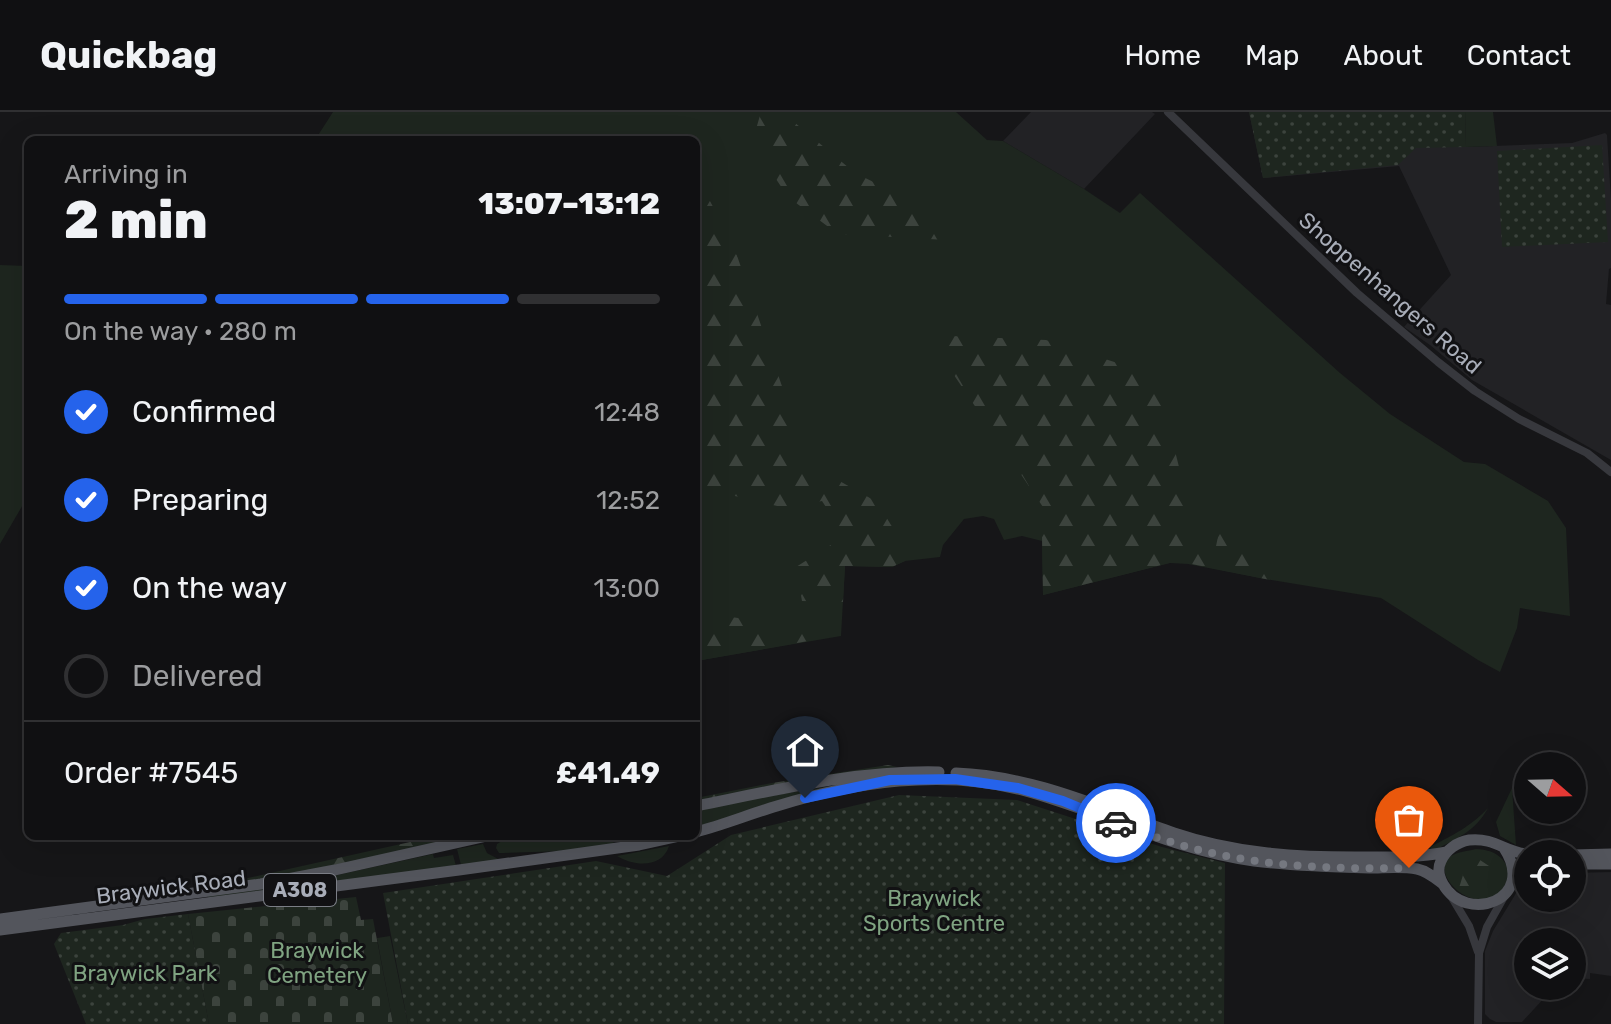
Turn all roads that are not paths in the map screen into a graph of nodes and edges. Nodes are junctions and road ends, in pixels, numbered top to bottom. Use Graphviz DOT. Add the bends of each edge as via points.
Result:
graph roads {
  1 [pos="1168,112"];
  2 [pos="1611,472"];
  3 [pos="700,805"];
  4 [pos="700,831"];
  5 [pos="469,840"];
  6 [pos="662,840"];
  7 [pos="1504,848"];
  8 [pos="1514,851"];
  9 [pos="1447,852"];
  10 [pos="1611,854"];
  11 [pos="1586,855"];
  12 [pos="1586,864"];
  13 [pos="1611,864"];
  14 [pos="1514,874"];
  15 [pos="1514,883"];
  16 [pos="1514,884"];
  17 [pos="1446,888"];
  18 [pos="0,919"];
  19 [pos="0,930"];
  20 [pos="1479,953"];
  21 [pos="1478,1024"];
  1 -- 2 [label="street, Shoppenhangers Road" via="1357,293 1438,362 1519,419 1587,453"];
  3 -- 9 [label="main road" via="889,773 980,774 1061,792 1176,833 1253,852 1419,857"];
  4 -- 17 [label="main road" via="779,805 890,780 955,779 1018,788 1215,854 1310,866 1416,869"];
  5 -- 18 [label="main road, A308" via="261,884"];
  6 -- 19 [label="main road, Braywick Road / A308"];
  7 -- 8 [label="main road"];
  7 -- 9 [label="main road" via="1466,840"];
  7 -- 14 [label="main road"];
  9 -- 17 [label="main road" via="1439,865"];
  10 -- 11 [label="main road"];
  12 -- 13 [label="main road"];
  15 -- 17 [label="main road" via="1483,905"];
  16 -- 20 [label="street" via="1487,927"];
  17 -- 20 [label="street"];
  20 -- 21 [label="street"];
}
